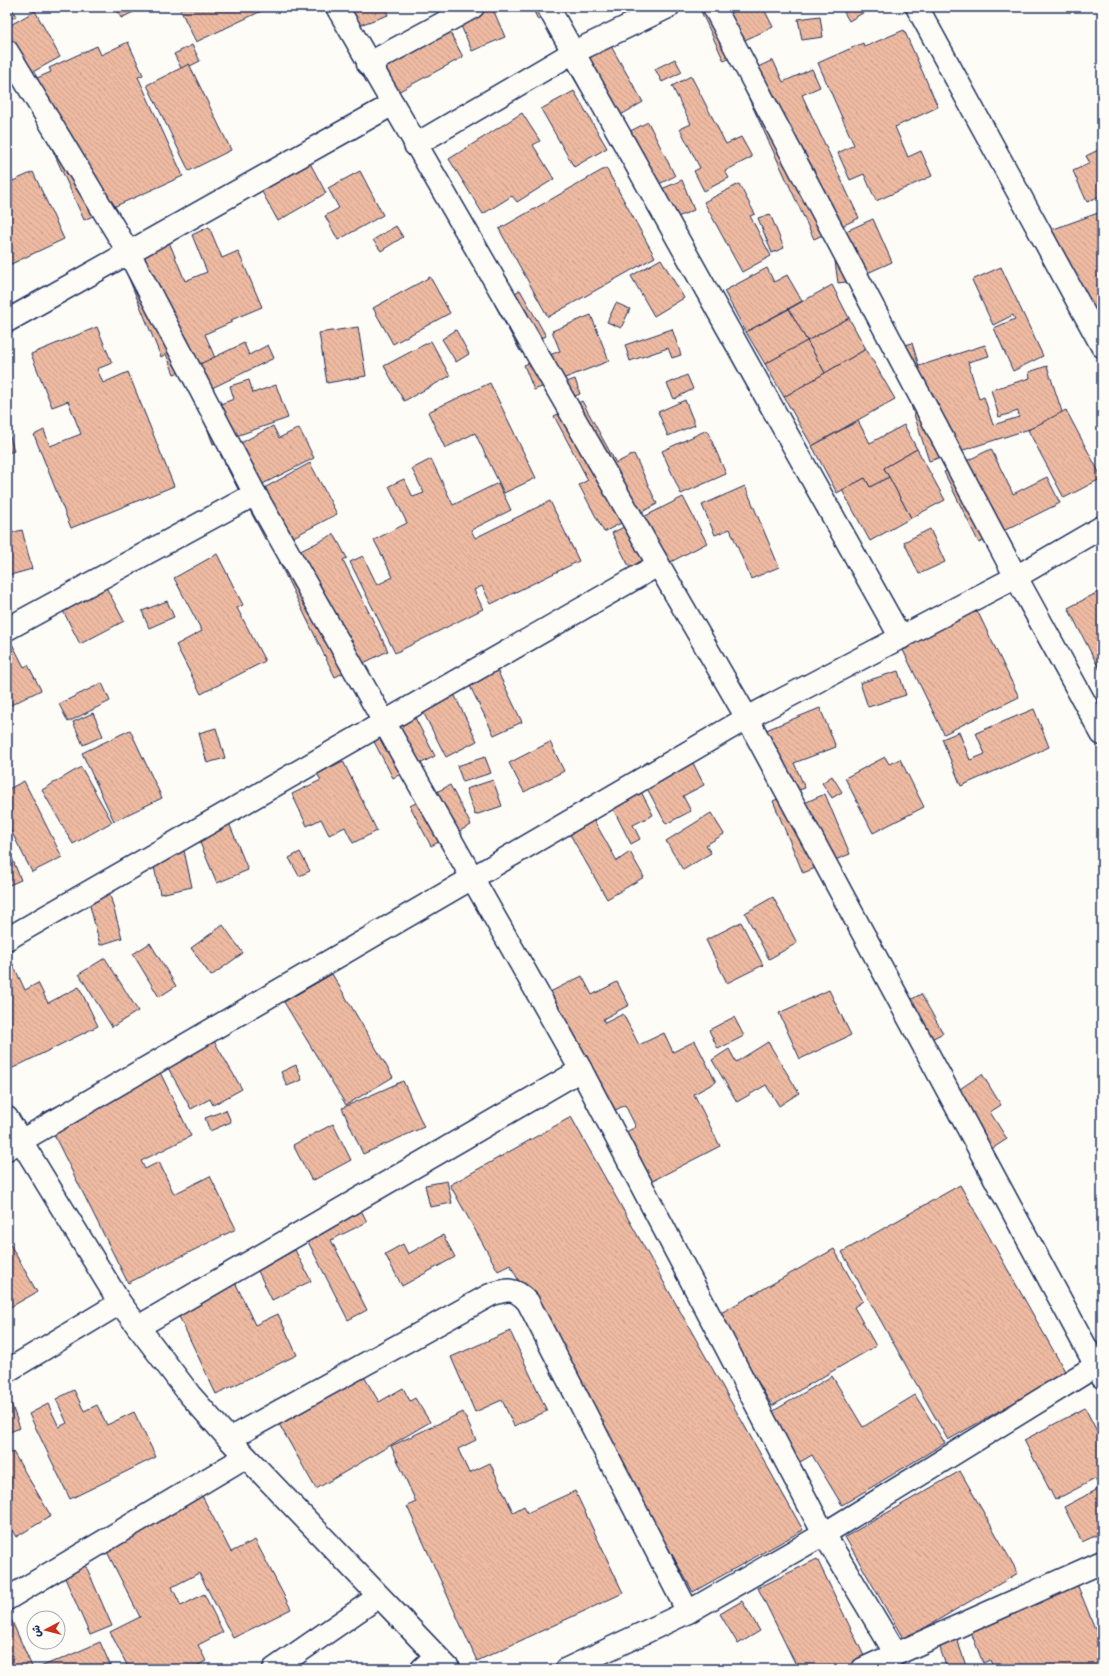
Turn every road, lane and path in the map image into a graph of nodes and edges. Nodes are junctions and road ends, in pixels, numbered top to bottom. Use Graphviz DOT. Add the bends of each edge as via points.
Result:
graph roads {
  1 [pos="336,7"];
  2 [pos="473,7"];
  3 [pos="548,7"];
  4 [pos="668,7"];
  5 [pos="714,7"];
  6 [pos="917,7"];
  7 [pos="7,51"];
  8 [pos="572,53"];
  9 [pos="368,64"];
  10 [pos="393,104"];
  11 [pos="415,145"];
  12 [pos="129,252"];
  13 [pos="7,321"];
  14 [pos="1102,346"];
  15 [pos="255,494"];
  16 [pos="1102,527"];
  17 [pos="658,565"];
  18 [pos="1016,577"];
  19 [pos="7,629"];
  20 [pos="901,638"];
  21 [pos="747,718"];
  22 [pos="384,723"];
  23 [pos="1102,734"];
  24 [pos="473,877"];
  25 [pos="7,939"];
  26 [pos="581,1070"];
  27 [pos="7,1118"];
  28 [pos="14,1146"];
  29 [pos="120,1303"];
  30 [pos="138,1327"];
  31 [pos="1100,1368"];
  32 [pos="7,1371"];
  33 [pos="229,1439"];
  34 [pos="245,1457"];
  35 [pos="824,1534"];
  36 [pos="1102,1562"];
  37 [pos="378,1597"];
  38 [pos="7,1599"];
  39 [pos="688,1612"];
  40 [pos="896,1654"];
  41 [pos="435,1665"];
  42 [pos="867,1668"];
  43 [pos="274,1669"];
  44 [pos="567,1669"];
  1 -- 9 [label="street"];
  2 -- 9 [label="street"];
  3 -- 8 [label="street"];
  4 -- 8 [label="street"];
  5 -- 18 [label="street"];
  6 -- 14 [label="street"];
  7 -- 12 [label="street"];
  8 -- 11 [label="street"];
  8 -- 20 [label="street"];
  9 -- 10 [label="street"];
  10 -- 11 [label="street"];
  10 -- 12 [label="street"];
  11 -- 17 [label="street"];
  12 -- 13 [label="street"];
  12 -- 15 [label="street"];
  15 -- 19 [label="street"];
  15 -- 22 [label="street"];
  16 -- 18 [label="street"];
  17 -- 21 [label="street"];
  17 -- 22 [label="street"];
  18 -- 20 [label="street"];
  18 -- 23 [label="street"];
  20 -- 21 [label="street"];
  21 -- 24 [label="street"];
  21 -- 31 [label="street"];
  22 -- 24 [label="street"];
  22 -- 25 [label="street"];
  24 -- 26 [label="street"];
  24 -- 28 [label="street"];
  26 -- 30 [label="street"];
  26 -- 35 [label="street"];
  27 -- 28 [label="street"];
  28 -- 29 [label="street"];
  29 -- 30 [label="street"];
  29 -- 32 [label="street"];
  30 -- 33 [label="street" via="190,1395"];
  31 -- 35 [label="street"];
  33 -- 34 [label="street"];
  33 -- 39 [label="street" via="490,1295 504,1290 516,1291 528,1302"];
  34 -- 37 [label="street"];
  34 -- 38 [label="street"];
  35 -- 39 [label="street"];
  35 -- 40 [label="street"];
  36 -- 40 [label="street"];
  37 -- 41 [label="street"];
  37 -- 43 [label="street"];
  39 -- 44 [label="street"];
  40 -- 42 [label="street"];
}
